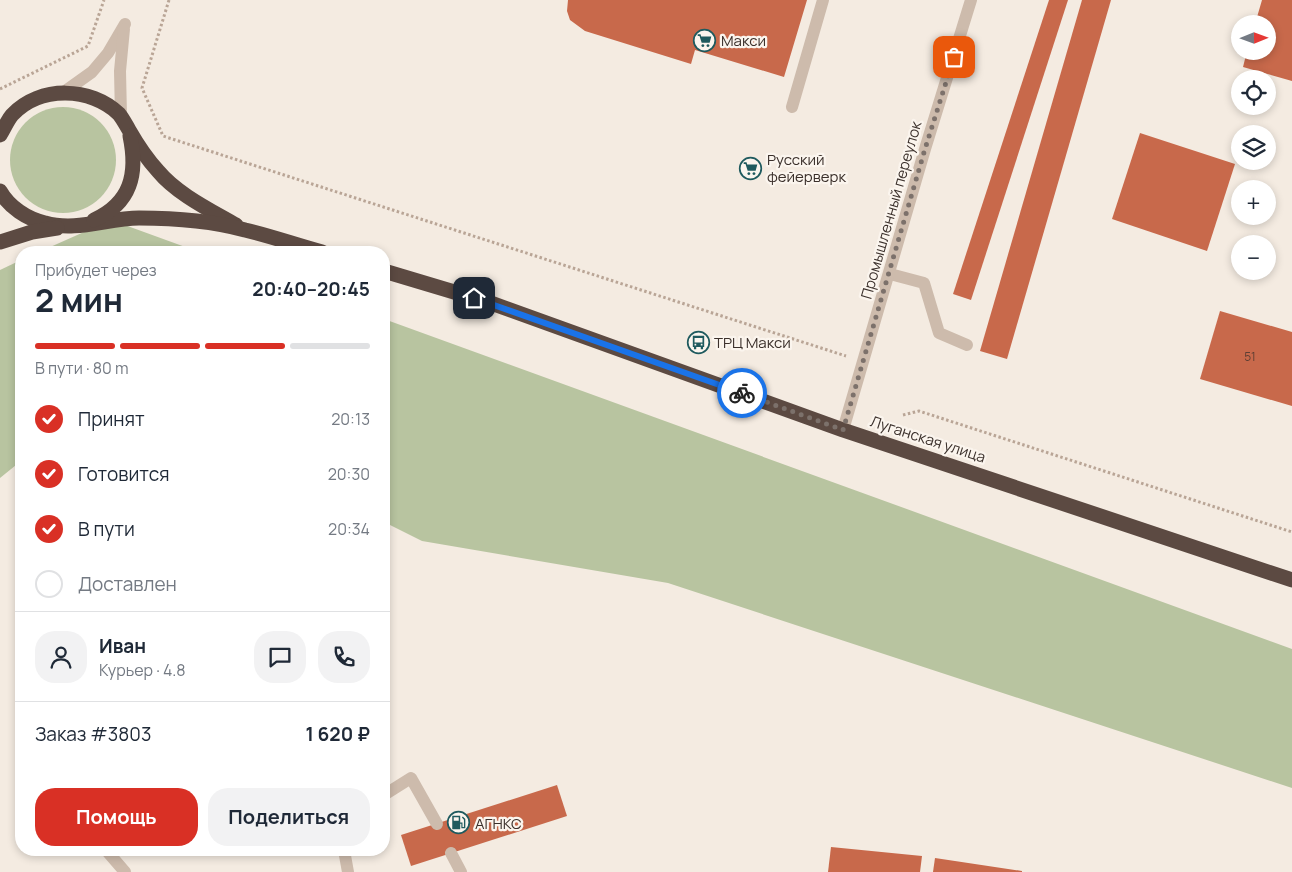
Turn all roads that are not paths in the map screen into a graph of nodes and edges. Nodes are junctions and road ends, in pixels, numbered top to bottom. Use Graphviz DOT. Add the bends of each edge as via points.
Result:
graph roads {
  1 [pos="823,0"];
  2 [pos="971,0"];
  3 [pos="64,92"];
  4 [pos="792,107"];
  5 [pos="121,116"];
  6 [pos="6,117"];
  7 [pos="129,131"];
  8 [pos="0,135"];
  9 [pos="0,191"];
  10 [pos="83,225"];
  11 [pos="67,227"];
  12 [pos="244,229"];
  13 [pos="0,242"];
  14 [pos="302,246"];
  15 [pos="390,273"];
  16 [pos="890,274"];
  17 [pos="967,345"];
  18 [pos="843,430"];
  19 [pos="1292,580"];
  20 [pos="390,791"];
  21 [pos="437,824"];
  22 [pos="452,853"];
  23 [pos="111,856"];
  24 [pos="345,856"];
  25 [pos="125,872"];
  26 [pos="348,872"];
  27 [pos="461,872"];
  1 -- 4 [label="street"];
  2 -- 16 [label="street, Промышленный переулок"];
  3 -- 5 [label="highway" via="88,95"];
  3 -- 5 [label="street" via="92,72 125,24 120,71"];
  3 -- 6 [label="highway" via="30,102"];
  5 -- 7 [label="highway"];
  6 -- 8 [label="highway"];
  7 -- 10 [label="highway" via="134,154 131,179 122,200 107,214"];
  7 -- 12 [label="highway" via="158,172 191,200"];
  9 -- 11 [label="highway" via="5,200 24,215 45,224"];
  10 -- 11 [label="highway"];
  10 -- 12 [label="highway" via="145,218 178,219"];
  11 -- 13 [label="highway" via="32,232"];
  12 -- 14 [label="highway"];
  15 -- 18 [label="highway, Луганская улица" via="491,303"];
  16 -- 17 [label="street" via="924,283 939,333"];
  16 -- 18 [label="street, Промышленный переулок"];
  18 -- 19 [label="highway, Луганская улица"];
  20 -- 21 [label="street" via="411,778"];
  22 -- 27 [label="street"];
  23 -- 25 [label="street"];
  24 -- 26 [label="street"];
}
